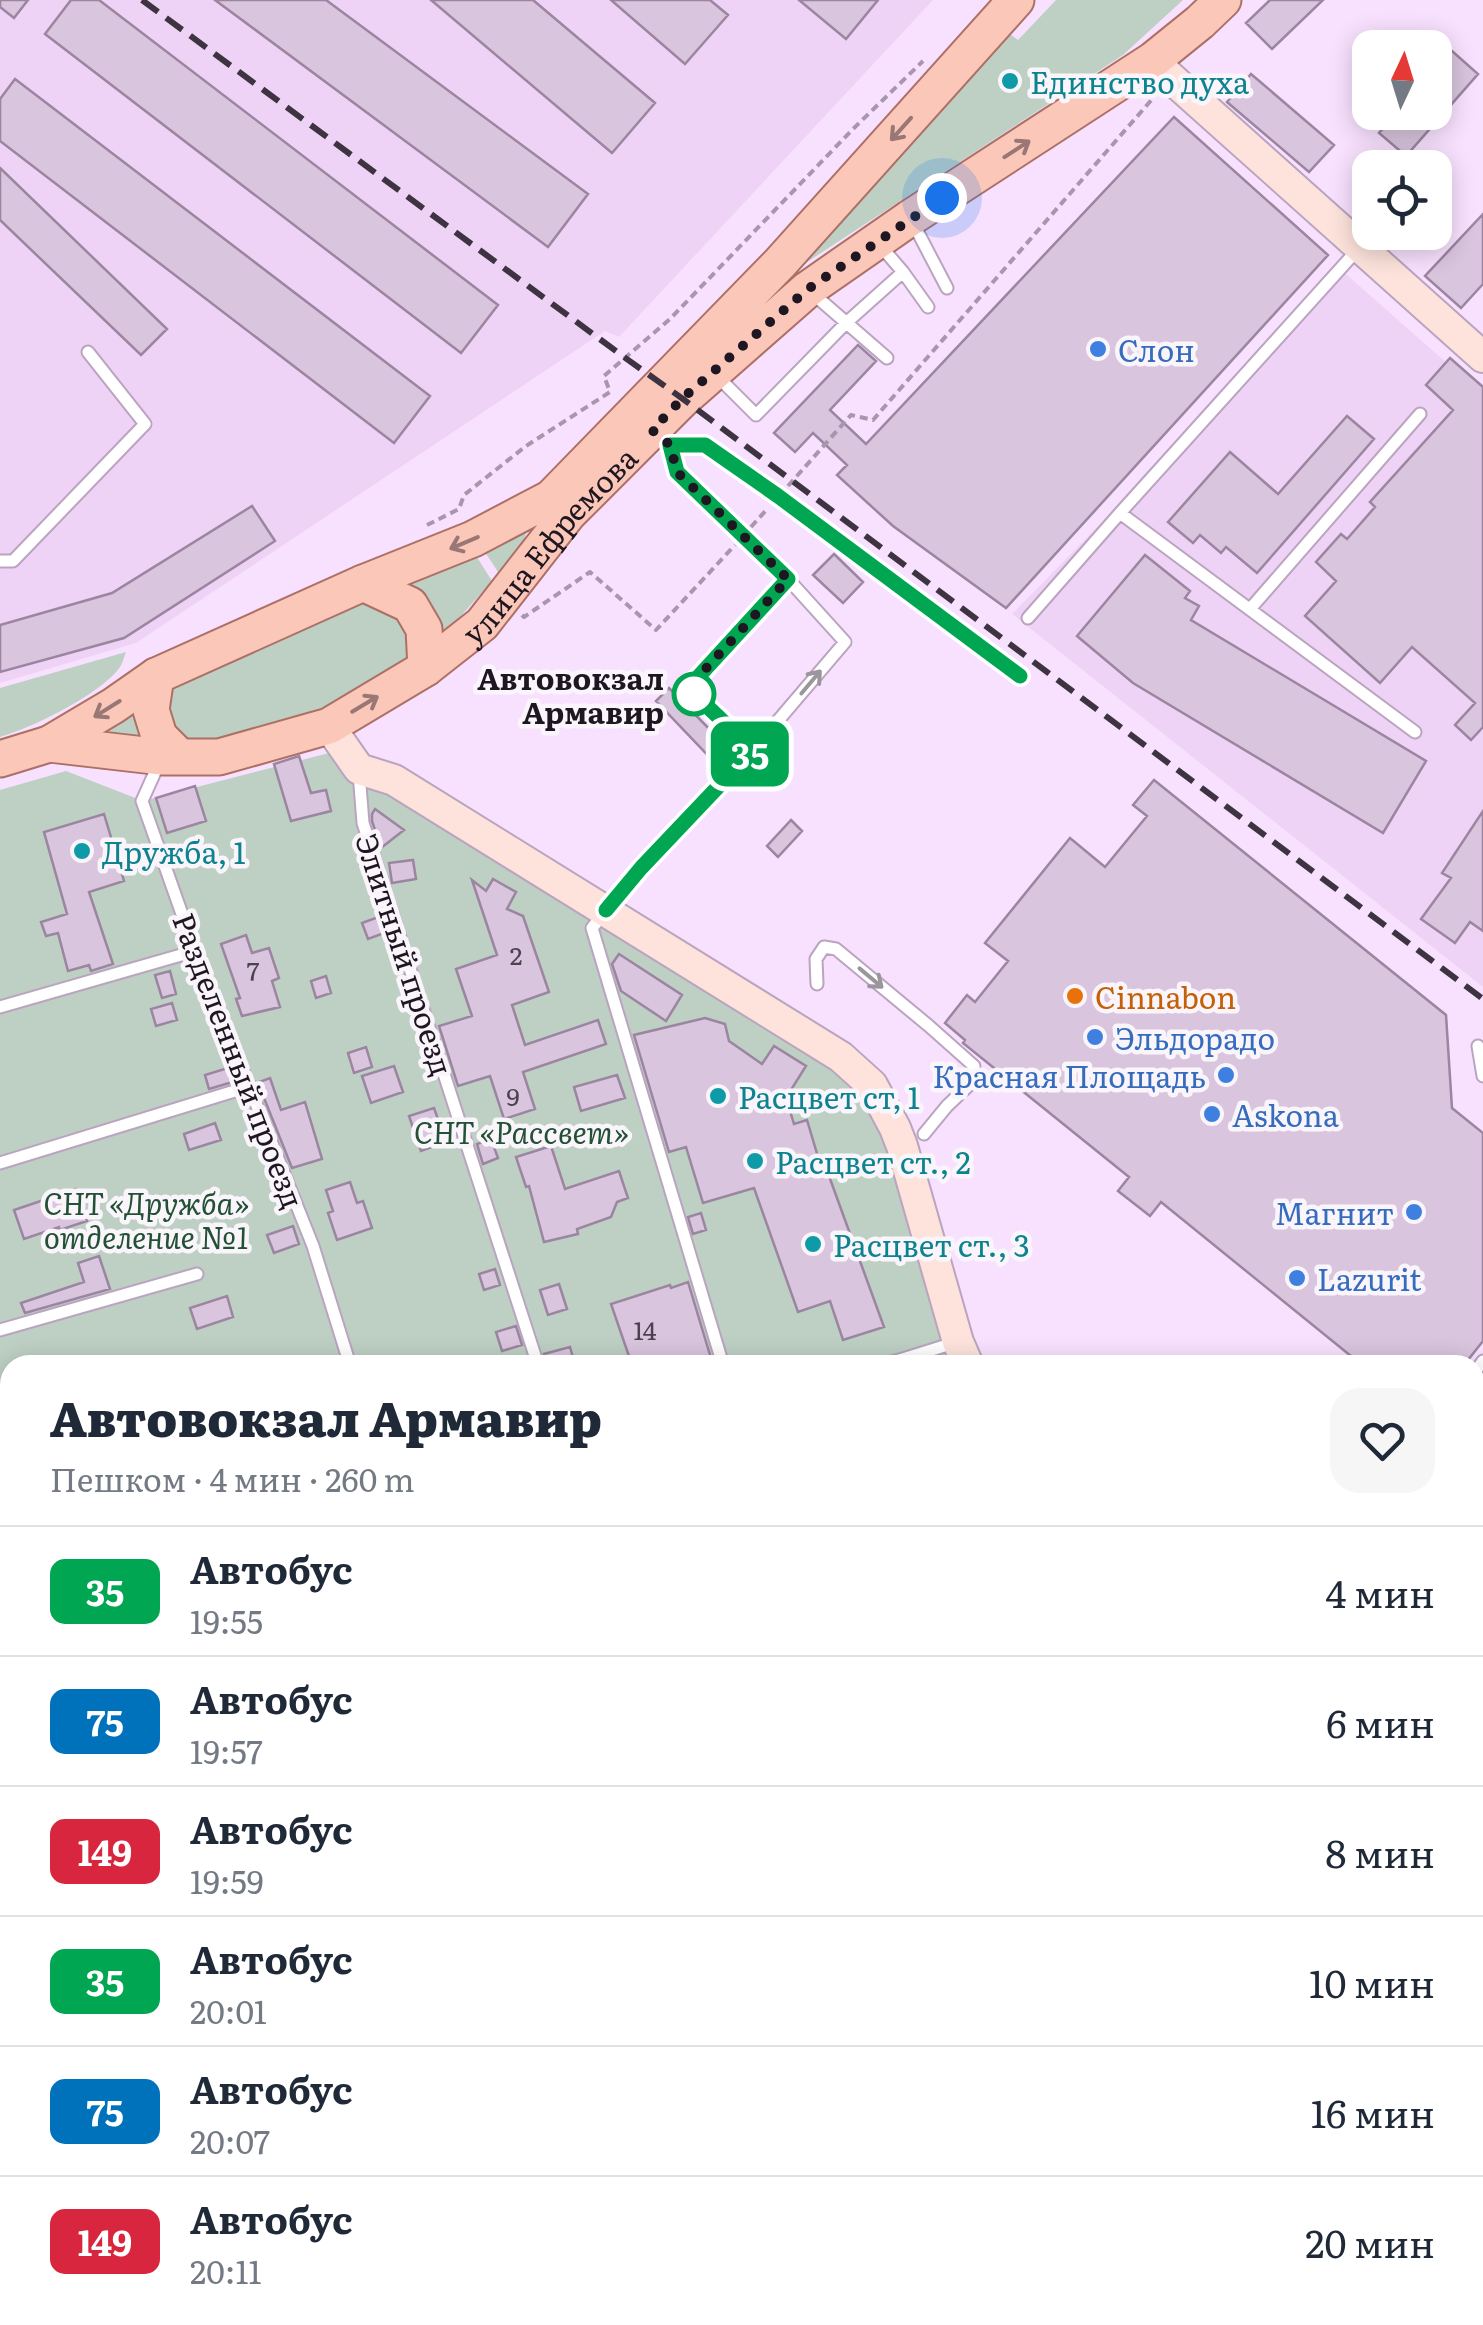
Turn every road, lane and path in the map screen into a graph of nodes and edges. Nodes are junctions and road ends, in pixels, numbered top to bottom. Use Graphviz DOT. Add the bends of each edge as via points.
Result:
graph roads {
  1 [pos="1016,0"];
  2 [pos="1222,0"];
  3 [pos="928,56"];
  4 [pos="1162,69"];
  5 [pos="910,218"];
  6 [pos="1352,239"];
  7 [pos="876,241"];
  8 [pos="1356,250"];
  9 [pos="1364,250"];
  10 [pos="903,272"];
  11 [pos="947,288"];
  12 [pos="808,289"];
  13 [pos="928,307"];
  14 [pos="846,324"];
  15 [pos="88,352"];
  16 [pos="1483,357"];
  17 [pos="887,358"];
  18 [pos="713,372"];
  19 [pos="1420,414"];
  20 [pos="661,438"];
  21 [pos="778,496"];
  22 [pos="1120,513"];
  23 [pos="427,525"];
  24 [pos="743,536"];
  25 [pos="0,561"];
  26 [pos="788,579"];
  27 [pos="363,584"];
  28 [pos="1250,610"];
  29 [pos="524,616"];
  30 [pos="1028,618"];
  31 [pos="426,668"];
  32 [pos="156,676"];
  33 [pos="1020,676"];
  34 [pos="328,726"];
  35 [pos="1415,732"];
  36 [pos="49,744"];
  37 [pos="753,750"];
  38 [pos="170,757"];
  39 [pos="0,759"];
  40 [pos="358,769"];
  41 [pos="606,910"];
  42 [pos="196,951"];
  43 [pos="817,984"];
  44 [pos="0,1008"];
  45 [pos="1478,1046"];
  46 [pos="1483,1076"];
  47 [pos="251,1086"];
  48 [pos="924,1134"];
  49 [pos="0,1163"];
  50 [pos="196,1274"];
  51 [pos="0,1330"];
  52 [pos="963,1354"];
  53 [pos="345,1355"];
  54 [pos="535,1355"];
  55 [pos="720,1355"];
  1 -- 27 [label="main road, улица Ефремова, one-way" via="780,263 551,498 473,540"];
  2 -- 4 [label="main road, улица Ефремова"];
  3 -- 23 [label="path" via="670,318 604,376 610,392 526,446 464,495 458,509"];
  5 -- 4 [label="main road, улица Ефремова, one-way"];
  4 -- 6 [label="street"];
  4 -- 21 [label="path" via="873,420 851,415"];
  5 -- 7 [label="main road, улица Ефремова"];
  5 -- 11 [label="lane"];
  7 -- 10 [label="lane"];
  7 -- 12 [label="main road, улица Ефремова"];
  8 -- 22 [label="lane"];
  9 -- 16 [label="street"];
  10 -- 13 [label="lane"];
  10 -- 14 [label="lane"];
  12 -- 14 [label="lane"];
  12 -- 18 [label="main road, улица Ефремова"];
  14 -- 17 [label="lane"];
  14 -- 18 [label="lane" via="756,415"];
  15 -- 25 [label="lane" via="144,424 13,562"];
  18 -- 20 [label="main road, улица Ефремова"];
  19 -- 28 [label="lane"];
  20 -- 21 [label="lane" via="705,445"];
  20 -- 24 [label="lane" via="677,472"];
  20 -- 31 [label="main road, улица Ефремова" via="568,514 482,624"];
  21 -- 24 [label="path"];
  21 -- 33 [label="lane"];
  22 -- 28 [label="lane"];
  22 -- 30 [label="lane"];
  24 -- 26 [label="lane"];
  24 -- 29 [label="path" via="656,630 590,572"];
  37 -- 26 [label="lane, one-way" via="845,642"];
  26 -- 37 [label="lane" via="688,688"];
  27 -- 31 [label="main road" via="410,604 424,629"];
  27 -- 32 [label="main road, улица Ефремова"];
  28 -- 35 [label="lane"];
  34 -- 31 [label="main road, улица Ефремова, one-way"];
  32 -- 36 [label="main road, улица Ефремова, one-way"];
  32 -- 38 [label="main road" via="151,710"];
  34 -- 38 [label="main road, улица Ефремова" via="219,757"];
  34 -- 40 [label="street"];
  36 -- 38 [label="main road, улица Ефремова"];
  36 -- 39 [label="main road, улица Ефремова"];
  37 -- 41 [label="lane"];
  38 -- 42 [label="lane, Разделенный проезд" via="142,801"];
  40 -- 41 [label="street" via="394,780"];
  40 -- 54 [label="lane, Элитный проезд" via="363,822"];
  41 -- 52 [label="street" via="841,1057 872,1086 902,1146"];
  41 -- 55 [label="lane" via="592,928"];
  42 -- 44 [label="lane"];
  42 -- 47 [label="lane, Разделенный проезд"];
  43 -- 48 [label="lane, one-way" via="816,959 824,947 836,949 974,1066 970,1084"];
  45 -- 46 [label="lane"];
  47 -- 49 [label="lane"];
  47 -- 53 [label="lane, Разделенный проезд" via="313,1246"];
  50 -- 51 [label="lane"];
}
